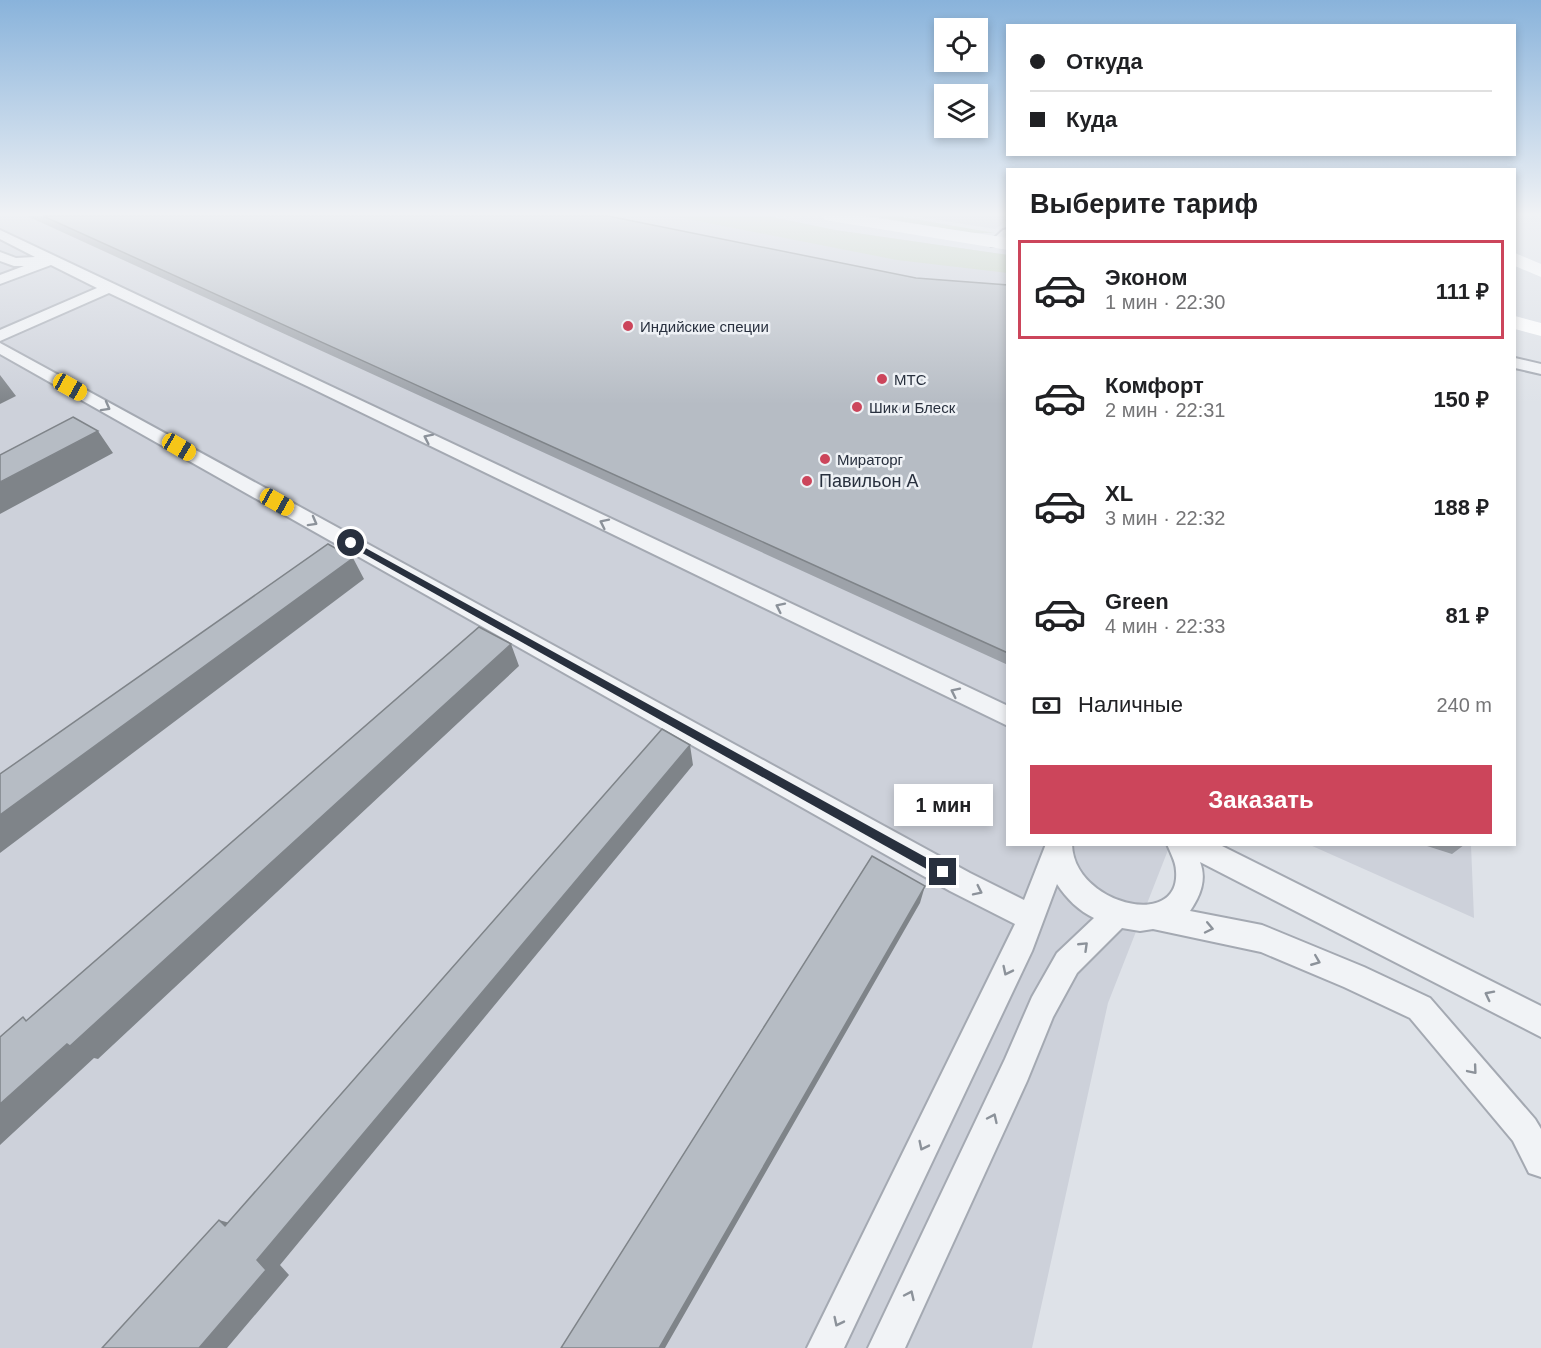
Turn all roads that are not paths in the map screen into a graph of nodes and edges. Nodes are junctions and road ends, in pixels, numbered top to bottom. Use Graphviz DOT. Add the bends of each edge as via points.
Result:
graph roads {
  1 [pos="90,279"];
  2 [pos="109,288"];
  3 [pos="1516,304"];
  4 [pos="1541,310"];
  5 [pos="1516,315"];
  6 [pos="1541,321"];
  7 [pos="1516,322"];
  8 [pos="1541,330"];
  9 [pos="0,336"];
  10 [pos="0,348"];
  11 [pos="1516,363"];
  12 [pos="1541,369"];
  13 [pos="1006,716"];
  14 [pos="1058,846"];
  15 [pos="1181,846"];
  16 [pos="1194,846"];
  17 [pos="1220,846"];
  18 [pos="1279,887"];
  19 [pos="1116,915"];
  20 [pos="1156,917"];
  21 [pos="1031,918"];
  22 [pos="1541,1022"];
  23 [pos="1541,1161"];
  24 [pos="825,1348"];
  25 [pos="886,1348"];
  1 -- 2 [label="street"];
  2 -- 9 [label="street"];
  13 -- 2 [label="street, one-way"];
  3 -- 4 [label="main road"];
  5 -- 6 [label="main road"];
  7 -- 8 [label="main road"];
  10 -- 21 [label="street, one-way"];
  11 -- 12 [label="street"];
  14 -- 19 [label="street" via="1065,872 1081,894"];
  14 -- 21 [label="street"];
  15 -- 20 [label="street" via="1189,870 1189,886 1171,911"];
  16 -- 18 [label="street"];
  17 -- 18 [label="street"];
  22 -- 18 [label="street, one-way"];
  19 -- 20 [label="street"];
  25 -- 19 [label="street, one-way" via="1042,1007 1067,963"];
  20 -- 23 [label="street, one-way" via="1262,939 1420,1008 1524,1130"];
  21 -- 24 [label="street, one-way"];
}
